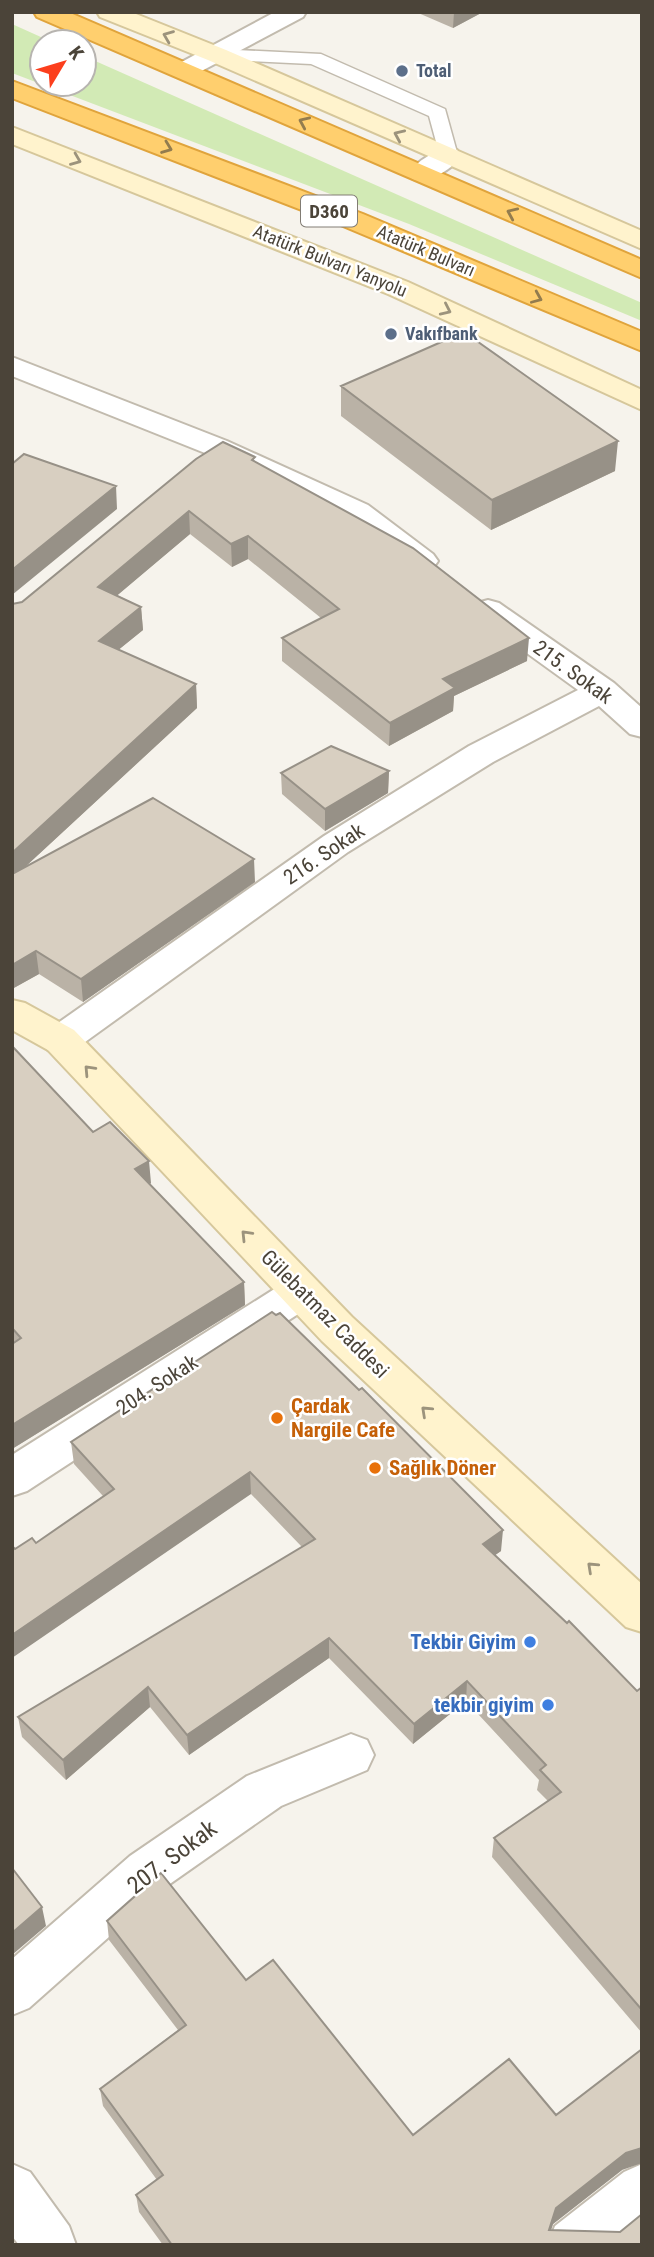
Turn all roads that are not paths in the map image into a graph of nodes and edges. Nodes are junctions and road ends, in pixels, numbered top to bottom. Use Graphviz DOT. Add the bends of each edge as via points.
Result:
graph roads {
  1 [pos="46,12"];
  2 [pos="109,12"];
  3 [pos="294,12"];
  4 [pos="217,55"];
  5 [pos="185,70"];
  6 [pos="12,89"];
  7 [pos="12,135"];
  8 [pos="448,156"];
  9 [pos="422,173"];
  10 [pos="642,240"];
  11 [pos="642,270"];
  12 [pos="642,342"];
  13 [pos="17,374"];
  14 [pos="642,401"];
  15 [pos="602,691"];
  16 [pos="642,726"];
  17 [pos="12,1013"];
  18 [pos="61,1040"];
  19 [pos="301,1292"];
  20 [pos="12,1478"];
  21 [pos="642,1613"];
  22 [pos="352,1755"];
  23 [pos="12,1991"];
  24 [pos="12,2190"];
  25 [pos="642,2190"];
  26 [pos="50,2245"];
  27 [pos="574,2245"];
  1 -- 5 [label="highway"];
  4 -- 2 [label="street, one-way"];
  3 -- 4 [label="street"];
  4 -- 5 [label="street"];
  8 -- 4 [label="street, one-way"];
  4 -- 8 [label="lane" via="314,58 438,113"];
  9 -- 5 [label="highway, one-way"];
  6 -- 12 [label="highway, Atatürk Bulvarı / D360, one-way" via="352,220"];
  7 -- 14 [label="street, Atatürk Bulvarı Yanyolu, one-way" via="398,288"];
  8 -- 9 [label="street"];
  8 -- 10 [label="street"];
  11 -- 9 [label="highway, one-way"];
  13 -- 15 [label="street, 215. Sokak" via="205,456 356,513"];
  15 -- 16 [label="street, 215. Sokak"];
  15 -- 18 [label="street, 216. Sokak" via="481,754 336,844"];
  17 -- 18 [label="street, Gülebatmaz Caddesi"];
  19 -- 18 [label="street, Gülebatmaz Caddesi, one-way"];
  19 -- 20 [label="street, 204. Sokak"];
  21 -- 19 [label="street, Gülebatmaz Caddesi, one-way"];
  22 -- 23 [label="street, 207. Sokak" via="264,1791 158,1864"];
  24 -- 26 [label="street"];
  25 -- 27 [label="street"];
}
